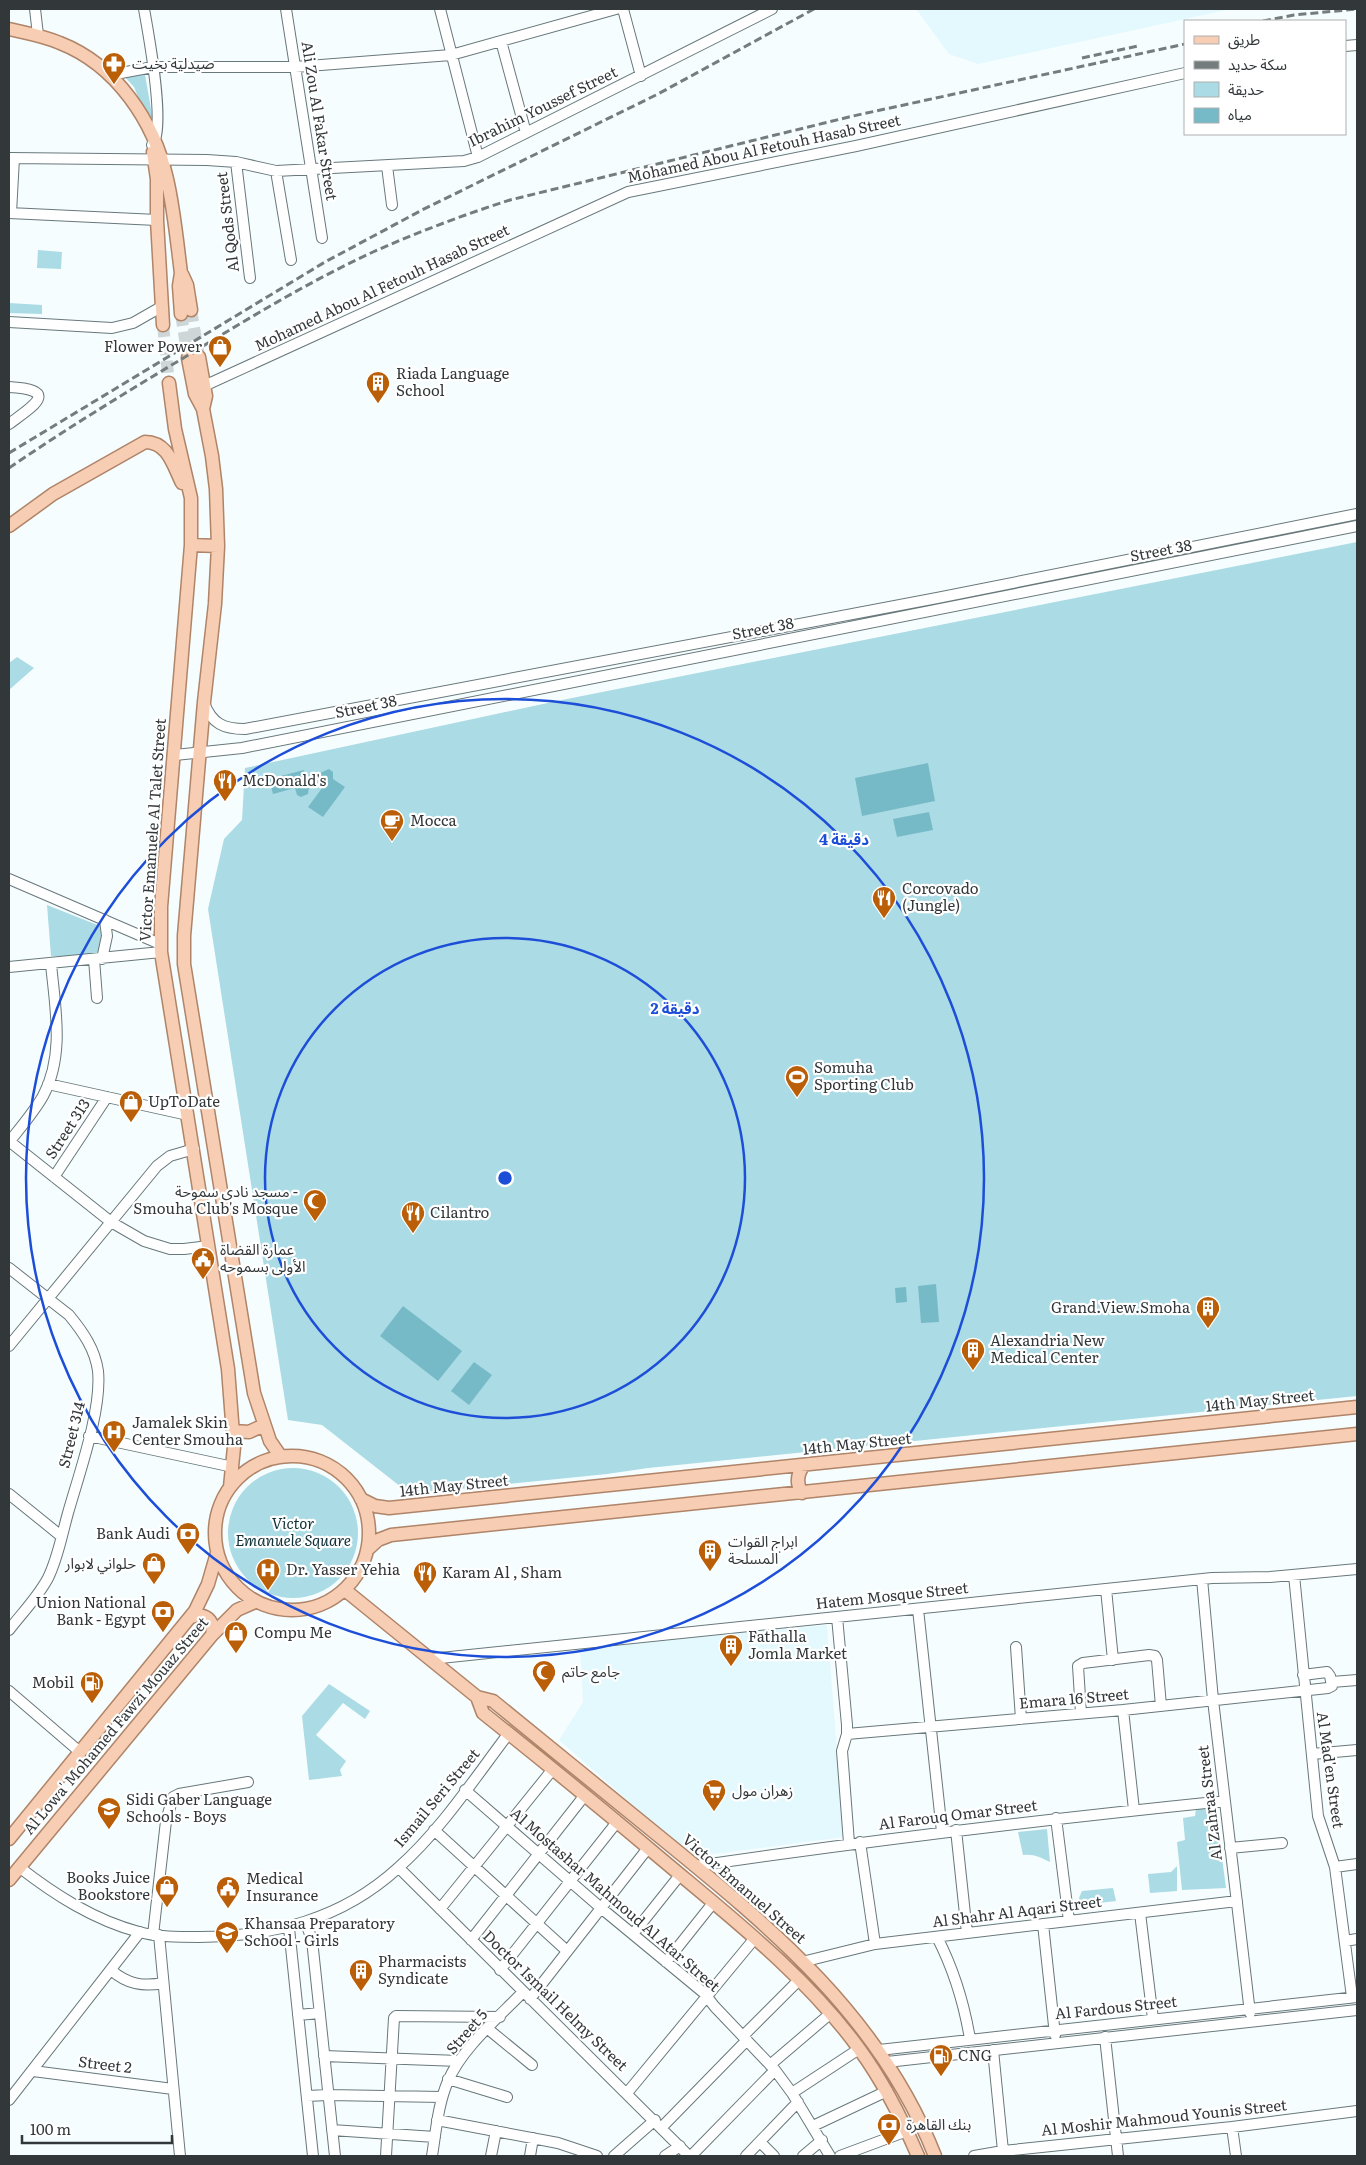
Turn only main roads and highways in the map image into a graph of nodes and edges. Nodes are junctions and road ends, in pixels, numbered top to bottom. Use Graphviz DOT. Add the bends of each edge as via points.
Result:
graph roads {
  1 [pos="9,29"];
  2 [pos="158,160"];
  3 [pos="186,312"];
  4 [pos="163,325"];
  5 [pos="169,383"];
  6 [pos="203,409"];
  7 [pos="190,498"];
  8 [pos="9,526"];
  9 [pos="191,545"];
  10 [pos="218,546"];
  11 [pos="1357,1407"];
  12 [pos="264,1425"];
  13 [pos="233,1431"];
  14 [pos="1357,1434"];
  15 [pos="281,1457"];
  16 [pos="802,1466"];
  17 [pos="230,1487"];
  18 [pos="802,1492"];
  19 [pos="361,1499"];
  20 [pos="367,1550"];
  21 [pos="217,1553"];
  22 [pos="345,1590"];
  23 [pos="255,1602"];
  24 [pos="190,1617"];
  25 [pos="212,1635"];
  26 [pos="477,1697"];
  27 [pos="9,1839"];
  28 [pos="9,1880"];
  29 [pos="898,2078"];
  30 [pos="885,2088"];
  31 [pos="918,2156"];
  32 [pos="935,2156"];
  1 -- 2 [label="main road" via="38,35 72,48 110,74 131,99 146,125"];
  2 -- 3 [label="main road" via="170,190 181,273 187,285"];
  2 -- 4 [label="main road" via="157,220"];
  5 -- 7 [label="main road, Victor Emanuele Al Talet Street"];
  6 -- 6 [label="main road" via="206,400 204,386 194,358 195,394"];
  6 -- 10 [label="main road" via="212,456"];
  7 -- 8 [label="main road" via="161,446 145,442 53,494"];
  7 -- 9 [label="main road, Victor Emanuele Al Talet Street"];
  9 -- 10 [label="main road"];
  9 -- 13 [label="main road, Victor Emanuele Al Talet Street" via="161,907 161,948 228,1369"];
  10 -- 12 [label="main road" via="184,964 254,1393"];
  11 -- 16 [label="main road, 14th May Street"];
  12 -- 13 [label="main road" via="249,1432"];
  12 -- 15 [label="main road"];
  13 -- 17 [label="main road, Victor Emanuele Al Talet Street"];
  14 -- 18 [label="main road"];
  15 -- 17 [label="main road" via="247,1470"];
  15 -- 19 [label="main road" via="302,1457 322,1462 340,1473"];
  16 -- 18 [label="main road" via="798,1477"];
  16 -- 19 [label="main road, 14th May Street" via="389,1508"];
  17 -- 21 [label="main road" via="214,1527"];
  18 -- 20 [label="main road" via="391,1535 378,1540"];
  19 -- 20 [label="main road" via="368,1520"];
  20 -- 22 [label="main road" via="359,1571"];
  21 -- 23 [label="main road" via="228,1577"];
  21 -- 24 [label="main road, Al Lowa' Mohamed Fawzi Mouaz Street" via="203,1597"];
  22 -- 23 [label="main road" via="325,1603 303,1610 270,1608"];
  22 -- 26 [label="main road, Victor Emanuel Street"];
  23 -- 25 [label="main road, Al Lowa' Mohamed Fawzi Mouaz Street" via="238,1610"];
  24 -- 25 [label="main road" via="202,1615 208,1618 212,1623"];
  24 -- 27 [label="main road, Al Lowa' Mohamed Fawzi Mouaz Street"];
  25 -- 28 [label="main road, Al Lowa' Mohamed Fawzi Mouaz Street"];
  26 -- 29 [label="main road, Victor Emanuel Street" via="493,1701 741,1904 844,2006"];
  26 -- 30 [label="main road, Victor Emanuel Street" via="483,1712 714,1902 799,1980 859,2049"];
  29 -- 30 [label="main road"];
  29 -- 32 [label="main road, Victor Emanuel Street"];
  30 -- 31 [label="main road, Victor Emanuel Street"];
}
